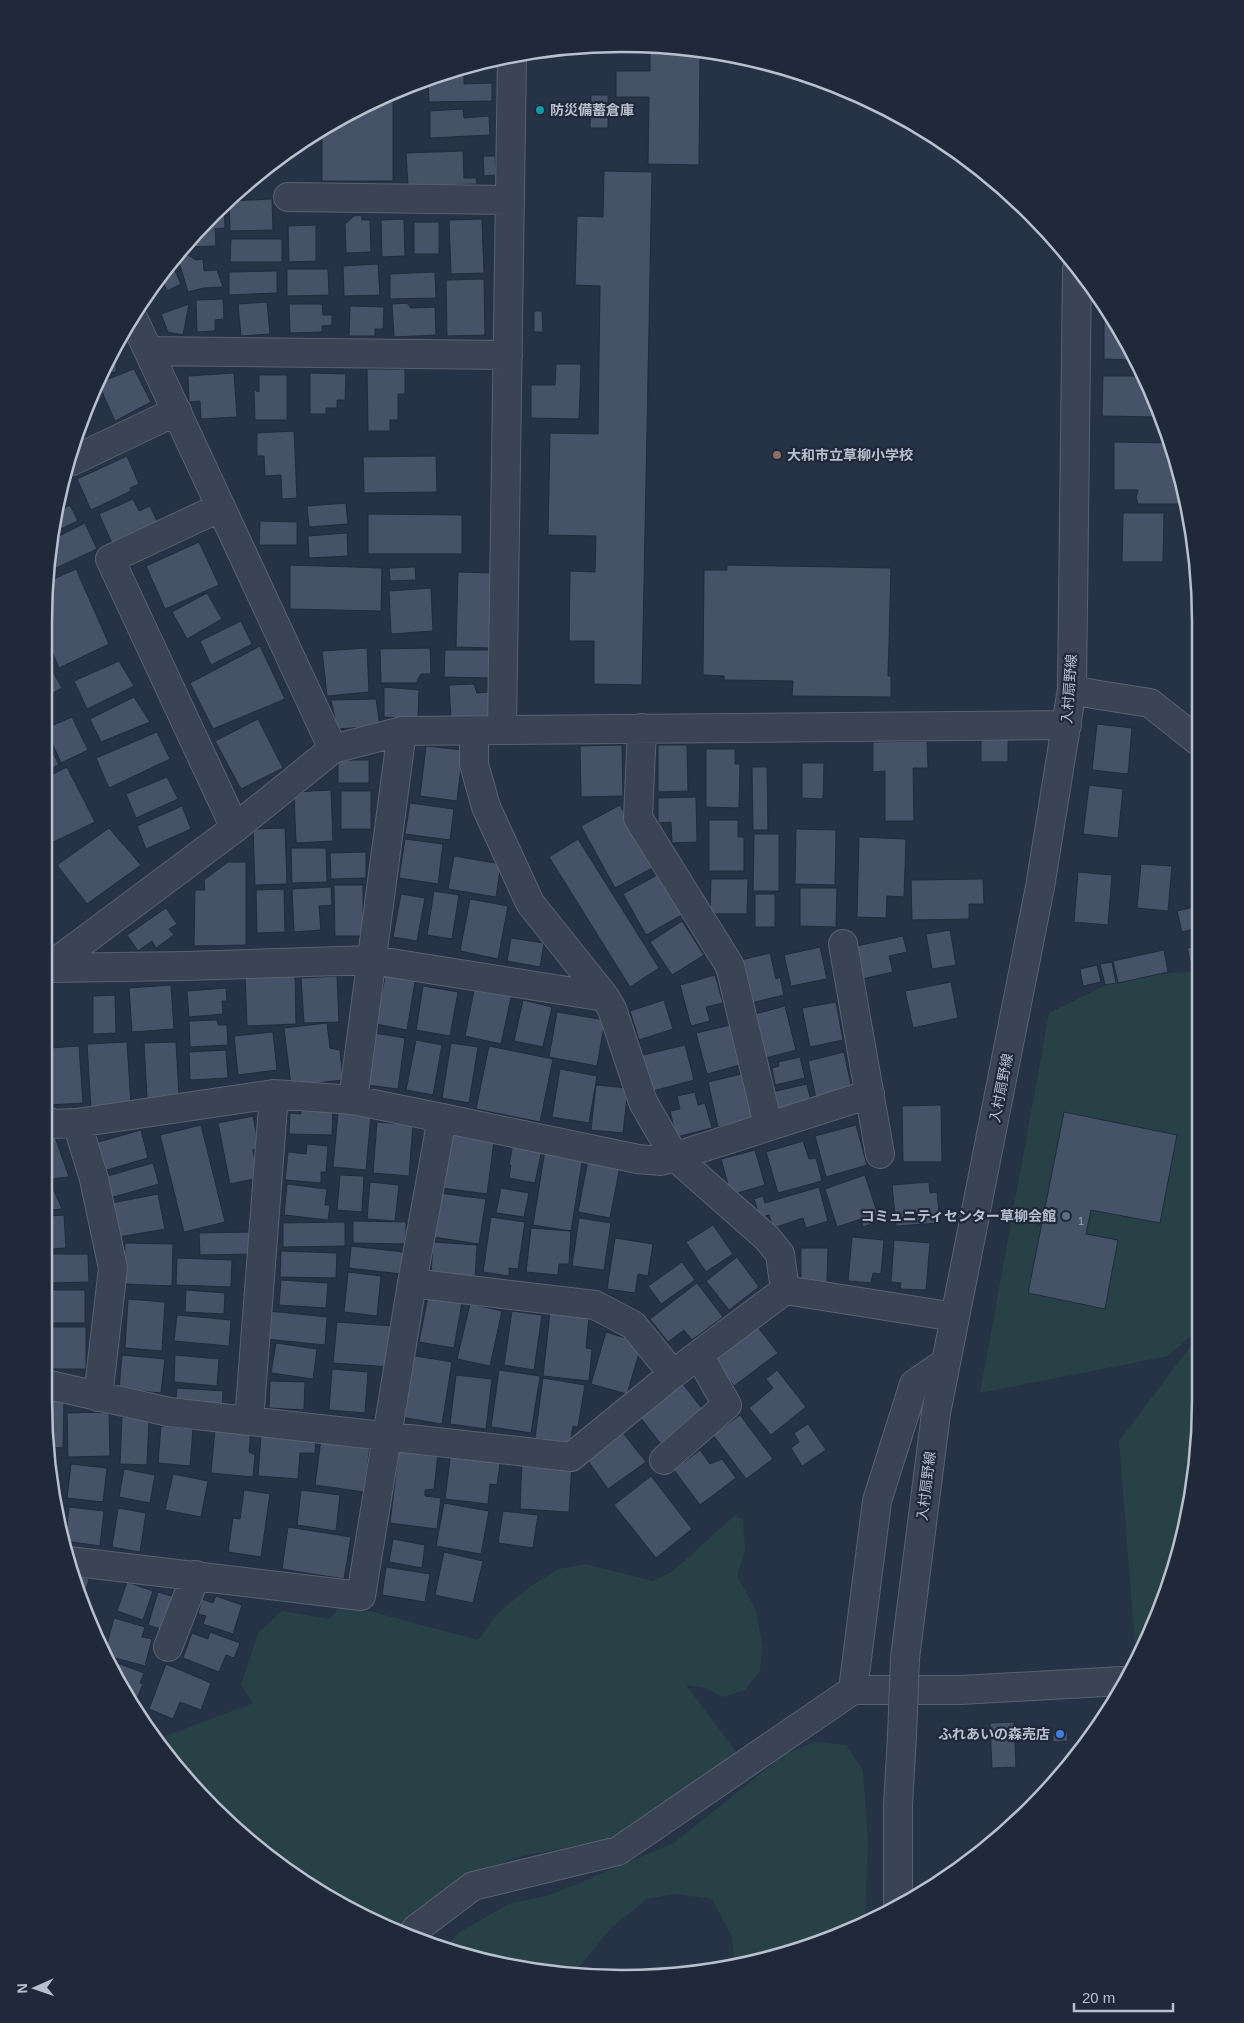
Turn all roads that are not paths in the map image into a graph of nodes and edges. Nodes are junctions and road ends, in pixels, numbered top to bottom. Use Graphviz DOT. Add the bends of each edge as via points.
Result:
graph roads {
  1 [pos="512,63"];
  2 [pos="288,197"];
  3 [pos="510,200"];
  4 [pos="1077,279"];
  5 [pos="136,325"];
  6 [pos="149,352"];
  7 [pos="508,355"];
  8 [pos="177,411"];
  9 [pos="77,459"];
  10 [pos="221,507"];
  11 [pos="1072,689"];
  12 [pos="1067,725"];
  13 [pos="642,728"];
  14 [pos="502,729"];
  15 [pos="402,731"];
  16 [pos="474,731"];
  17 [pos="1192,736"];
  18 [pos="333,749"];
  19 [pos="235,828"];
  20 [pos="844,944"];
  21 [pos="372,960"];
  22 [pos="52,966"];
  23 [pos="52,968"];
  24 [pos="605,998"];
  25 [pos="274,1094"];
  26 [pos="870,1094"];
  27 [pos="353,1100"];
  28 [pos="442,1118"];
  29 [pos="77,1123"];
  30 [pos="52,1124"];
  31 [pos="768,1126"];
  32 [pos="880,1154"];
  33 [pos="674,1156"];
  34 [pos="412,1283"];
  35 [pos="785,1290"];
  36 [pos="955,1317"];
  37 [pos="699,1355"];
  38 [pos="946,1362"];
  39 [pos="673,1374"];
  40 [pos="52,1386"];
  41 [pos="98,1397"];
  42 [pos="249,1421"];
  43 [pos="387,1436"];
  44 [pos="664,1460"];
  45 [pos="76,1561"];
  46 [pos="196,1575"];
  47 [pos="168,1647"];
  48 [pos="1117,1682"];
  49 [pos="853,1690"];
  50 [pos="898,1899"];
  51 [pos="415,1931"];
  1 -- 3 [label="street"];
  2 -- 3 [label="street"];
  3 -- 7 [label="street"];
  4 -- 11 [label="street, 入村扇野線"];
  5 -- 6 [label="street"];
  6 -- 7 [label="street"];
  6 -- 8 [label="street"];
  7 -- 14 [label="street"];
  8 -- 9 [label="street"];
  8 -- 10 [label="street"];
  10 -- 18 [label="street"];
  10 -- 19 [label="street" via="110,559"];
  11 -- 12 [label="street, 入村扇野線"];
  11 -- 17 [label="street" via="1150,703"];
  12 -- 13 [label="street"];
  12 -- 36 [label="street, 入村扇野線" via="1040,887"];
  13 -- 14 [label="street"];
  13 -- 31 [label="street" via="638,818 730,966"];
  14 -- 16 [label="street"];
  15 -- 16 [label="street"];
  15 -- 18 [label="street"];
  15 -- 21 [label="street"];
  16 -- 24 [label="street" via="474,764 486,807 530,903"];
  18 -- 19 [label="street"];
  19 -- 22 [label="street"];
  20 -- 26 [label="street"];
  21 -- 23 [label="street"];
  21 -- 24 [label="street"];
  21 -- 27 [label="street"];
  24 -- 33 [label="street" via="612,1009 643,1102"];
  25 -- 27 [label="street"];
  25 -- 29 [label="street"];
  25 -- 42 [label="street"];
  26 -- 31 [label="street"];
  26 -- 32 [label="street"];
  27 -- 28 [label="street"];
  28 -- 33 [label="street" via="638,1159 661,1160"];
  28 -- 34 [label="street"];
  29 -- 30 [label="street"];
  29 -- 41 [label="street" via="94,1179 112,1268"];
  31 -- 33 [label="street"];
  33 -- 35 [label="street" via="767,1238 780,1254"];
  34 -- 39 [label="street" via="595,1306 633,1325"];
  34 -- 43 [label="street"];
  35 -- 36 [label="street"];
  35 -- 37 [label="street"];
  36 -- 38 [label="street, 入村扇野線"];
  37 -- 39 [label="street"];
  37 -- 44 [label="street" via="727,1405"];
  38 -- 49 [label="street" via="914,1384 877,1502"];
  38 -- 50 [label="street, 入村扇野線, bridge" via="936,1413 905,1658 898,1805"];
  39 -- 43 [label="street" via="571,1456"];
  40 -- 41 [label="street"];
  41 -- 42 [label="street" via="168,1412"];
  42 -- 43 [label="street"];
  43 -- 46 [label="street" via="361,1596"];
  45 -- 46 [label="street"];
  46 -- 47 [label="street"];
  48 -- 49 [label="street" via="961,1690"];
  49 -- 51 [label="street" via="618,1851 473,1886"];
}
